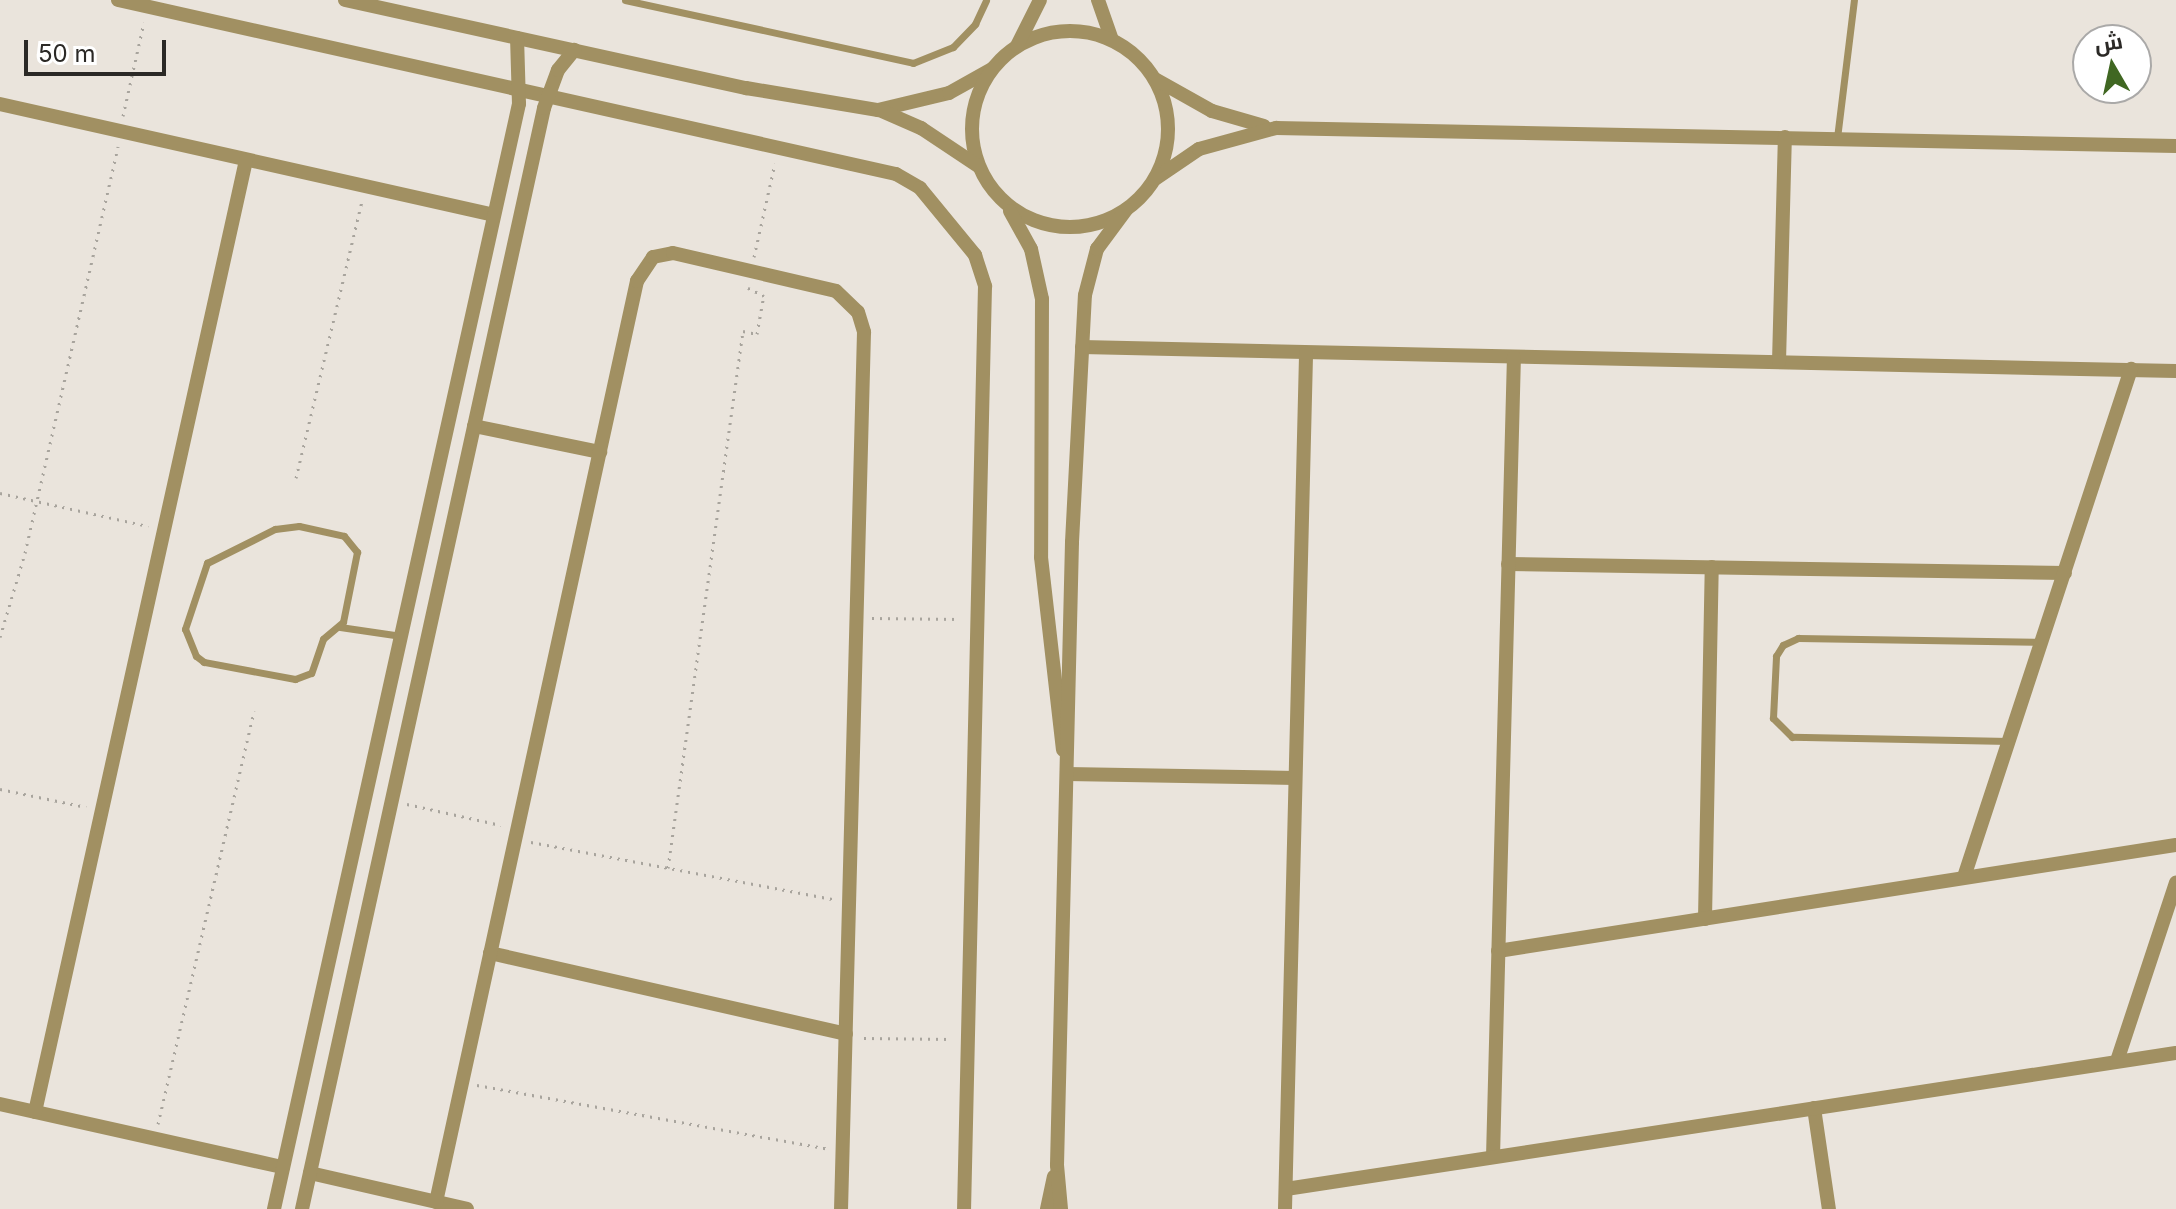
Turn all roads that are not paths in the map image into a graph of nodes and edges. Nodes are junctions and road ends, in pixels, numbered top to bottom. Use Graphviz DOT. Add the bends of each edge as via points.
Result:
graph roads {
  1 [pos="118,0"];
  2 [pos="345,0"];
  3 [pos="625,0"];
  4 [pos="986,0"];
  5 [pos="1040,0"];
  6 [pos="1098,0"];
  7 [pos="1854,0"];
  8 [pos="517,38"];
  9 [pos="1112,40"];
  10 [pos="1017,46"];
  11 [pos="574,50"];
  12 [pos="992,69"];
  13 [pos="1155,79"];
  14 [pos="521,89"];
  15 [pos="548,94"];
  16 [pos="0,104"];
  17 [pos="878,110"];
  18 [pos="1276,128"];
  19 [pos="1785,137"];
  20 [pos="1837,138"];
  21 [pos="2176,146"];
  22 [pos="246,160"];
  23 [pos="978,166"];
  24 [pos="1155,179"];
  25 [pos="1005,204"];
  26 [pos="1126,210"];
  27 [pos="494,215"];
  28 [pos="1082,347"];
  29 [pos="1306,353"];
  30 [pos="1514,357"];
  31 [pos="1779,362"];
  32 [pos="2131,369"];
  33 [pos="2176,371"];
  34 [pos="474,426"];
  35 [pos="600,452"];
  36 [pos="1508,564"];
  37 [pos="1712,567"];
  38 [pos="2065,573"];
  39 [pos="340,627"];
  40 [pos="401,636"];
  41 [pos="2042,642"];
  42 [pos="2010,741"];
  43 [pos="1067,774"];
  44 [pos="1295,778"];
  45 [pos="2176,845"];
  46 [pos="1964,877"];
  47 [pos="2176,883"];
  48 [pos="1705,919"];
  49 [pos="1498,951"];
  50 [pos="490,953"];
  51 [pos="846,1036"];
  52 [pos="2176,1053"];
  53 [pos="2117,1061"];
  54 [pos="0,1104"];
  55 [pos="1814,1108"];
  56 [pos="35,1112"];
  57 [pos="1493,1157"];
  58 [pos="1057,1165"];
  59 [pos="283,1167"];
  60 [pos="310,1173"];
  61 [pos="1286,1189"];
  62 [pos="436,1202"];
  63 [pos="274,1209"];
  64 [pos="302,1209"];
  65 [pos="467,1209"];
  66 [pos="841,1209"];
  67 [pos="964,1209"];
  68 [pos="1047,1209"];
  69 [pos="1061,1209"];
  70 [pos="1285,1209"];
  71 [pos="1829,1209"];
  1 -- 14 [label="street"];
  2 -- 8 [label="street"];
  3 -- 4 [label="lane" via="913,63 953,47 975,24"];
  5 -- 10 [label="street"];
  6 -- 9 [label="street"];
  7 -- 20 [label="lane"];
  8 -- 11 [label="street"];
  8 -- 14 [label="street"];
  9 -- 10 [label="street" via="1063,31"];
  9 -- 13 [label="street" via="1136,56"];
  10 -- 12 [label="street"];
  11 -- 15 [label="street"];
  11 -- 17 [label="street" via="790,97"];
  12 -- 17 [label="street" via="938,97"];
  12 -- 23 [label="street" via="972,116"];
  13 -- 18 [label="street" via="1212,111"];
  13 -- 24 [label="street" via="1169,129"];
  14 -- 15 [label="street"];
  14 -- 27 [label="street"];
  15 -- 34 [label="street"];
  15 -- 67 [label="street" via="905,177 920,188 980,265 985,286"];
  16 -- 22 [label="street"];
  17 -- 23 [label="street" via="921,128"];
  18 -- 19 [label="street"];
  18 -- 24 [label="street" via="1199,149"];
  19 -- 20 [label="street"];
  19 -- 31 [label="street"];
  20 -- 21 [label="street"];
  22 -- 27 [label="street"];
  22 -- 56 [label="street"];
  23 -- 25 [label="street"];
  24 -- 26 [label="street"];
  25 -- 26 [label="street" via="1051,226 1103,222"];
  25 -- 43 [label="street" via="1031,249 1042,299 1041,557"];
  26 -- 28 [label="street" via="1105,235 1091,264"];
  27 -- 40 [label="street"];
  28 -- 29 [label="street"];
  28 -- 43 [label="street"];
  29 -- 30 [label="street"];
  29 -- 44 [label="street"];
  30 -- 31 [label="street"];
  30 -- 36 [label="street"];
  31 -- 32 [label="street"];
  32 -- 33 [label="street"];
  32 -- 38 [label="street"];
  34 -- 35 [label="street"];
  34 -- 60 [label="street"];
  35 -- 50 [label="street"];
  35 -- 51 [label="street" via="645,263 673,253 836,291 852,303 862,322"];
  36 -- 37 [label="street"];
  36 -- 49 [label="street"];
  37 -- 38 [label="street"];
  37 -- 48 [label="street"];
  38 -- 41 [label="street"];
  39 -- 39 [label="lane" via="323,639 311,673 301,679 204,662 189,648 185,629 207,563 225,550 291,526 344,536 354,545 358,559"];
  39 -- 40 [label="lane"];
  40 -- 59 [label="street"];
  41 -- 42 [label="street"];
  41 -- 42 [label="lane" via="1798,638 1783,645 1776,656 1773,718 1792,737"];
  42 -- 46 [label="street"];
  43 -- 44 [label="street"];
  43 -- 58 [label="street"];
  44 -- 61 [label="street"];
  45 -- 46 [label="street"];
  46 -- 48 [label="street"];
  47 -- 53 [label="street"];
  48 -- 49 [label="street"];
  49 -- 57 [label="street"];
  50 -- 51 [label="street"];
  50 -- 62 [label="street"];
  51 -- 66 [label="street"];
  52 -- 53 [label="street"];
  53 -- 55 [label="street"];
  54 -- 56 [label="street"];
  55 -- 57 [label="street"];
  55 -- 71 [label="street"];
  56 -- 59 [label="street"];
  57 -- 61 [label="street"];
  58 -- 68 [label="street"];
  58 -- 69 [label="street"];
  59 -- 63 [label="street"];
  60 -- 62 [label="street"];
  60 -- 64 [label="street"];
  61 -- 70 [label="street"];
  62 -- 65 [label="street"];
}
